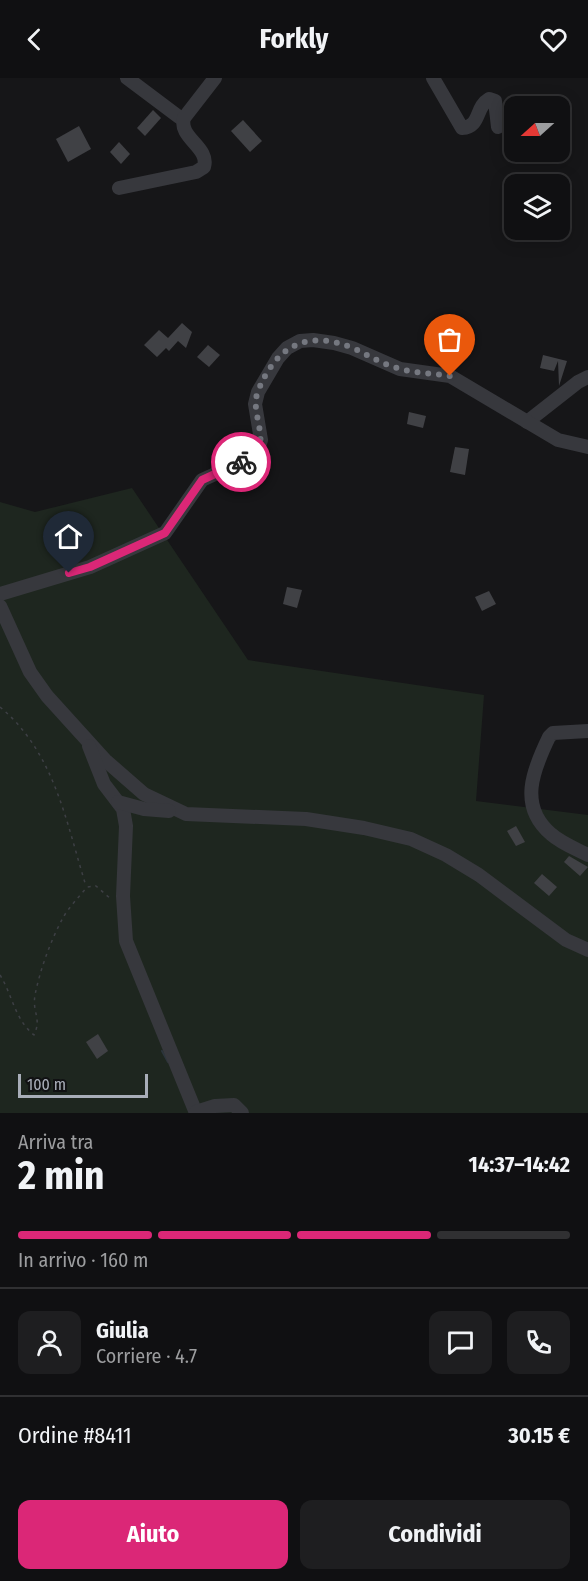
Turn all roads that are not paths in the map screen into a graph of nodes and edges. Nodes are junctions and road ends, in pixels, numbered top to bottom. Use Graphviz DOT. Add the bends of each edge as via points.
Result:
graph roads {
  1 [pos="127,78"];
  2 [pos="214,78"];
  3 [pos="434,78"];
  4 [pos="184,118"];
  5 [pos="498,127"];
  6 [pos="119,188"];
  7 [pos="588,377"];
  8 [pos="528,422"];
  9 [pos="588,447"];
  10 [pos="0,594"];
  11 [pos="0,606"];
  12 [pos="588,731"];
  13 [pos="88,741"];
  14 [pos="118,802"];
  15 [pos="174,810"];
  16 [pos="588,855"];
  17 [pos="588,950"];
  18 [pos="196,1113"];
  19 [pos="242,1113"];
  1 -- 4 [label="street"];
  2 -- 4 [label="street"];
  3 -- 5 [label="street" via="462,128 475,123 483,102 489,99 495,101"];
  4 -- 6 [label="street" via="184,130 204,155 204,167"];
  7 -- 8 [label="street"];
  8 -- 9 [label="street" via="558,440"];
  8 -- 10 [label="street" via="450,376 400,369 334,343 300,341 278,358 258,392 255,404 261,440 257,451 202,480 165,533 90,567"];
  11 -- 13 [label="street" via="36,683"];
  12 -- 16 [label="street" via="553,733 549,737 534,767 531,802 534,813 552,835"];
  13 -- 14 [label="street" via="104,784"];
  13 -- 15 [label="street" via="131,784"];
  14 -- 15 [label="street" via="157,811"];
  14 -- 18 [label="street" via="126,826 126,941"];
  15 -- 17 [label="street" via="202,816 306,819 411,839 465,866 566,940"];
  18 -- 19 [label="street" via="234,1105"];
}
